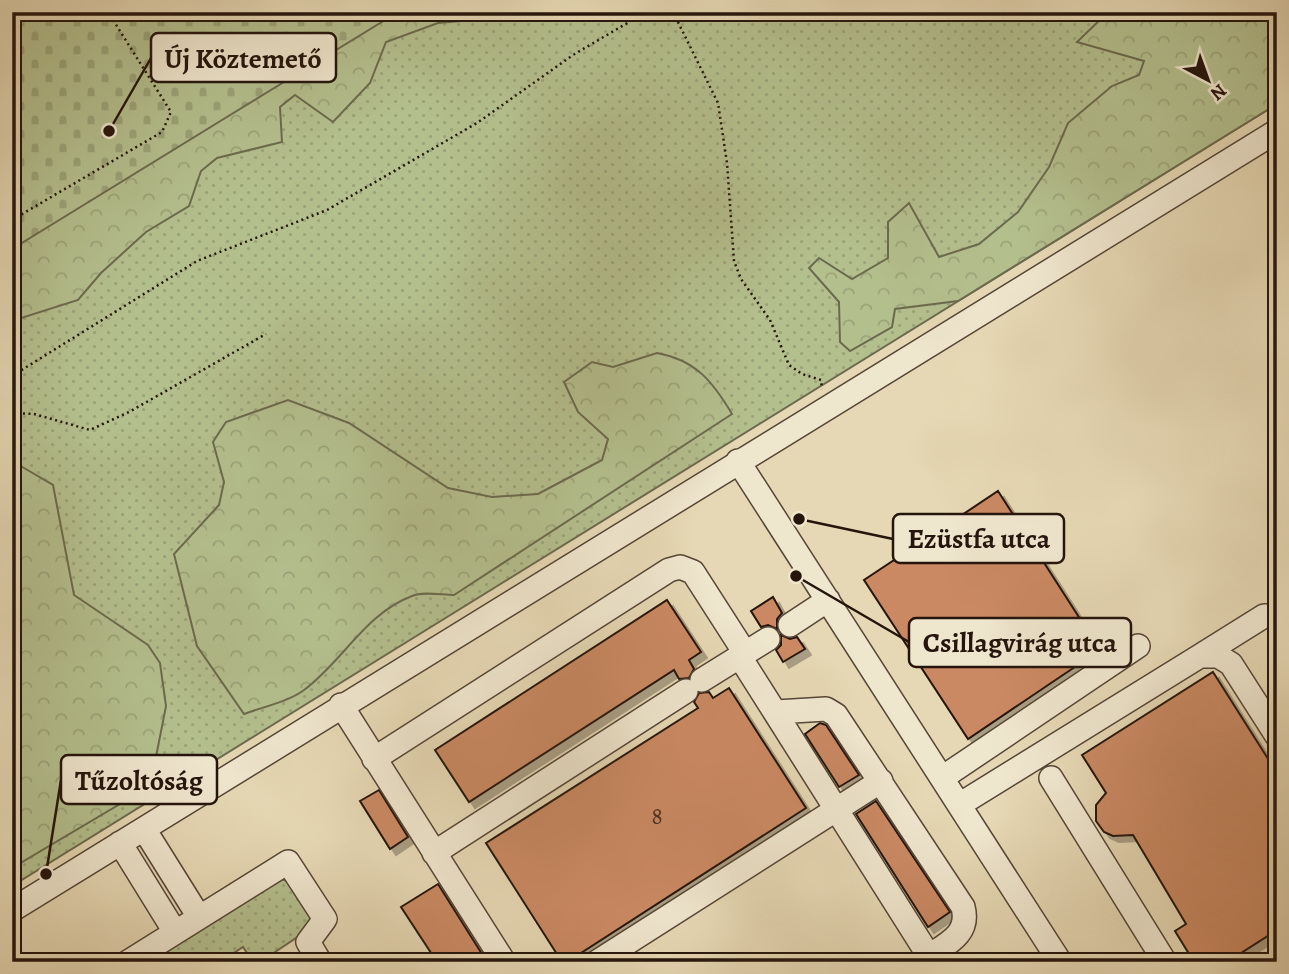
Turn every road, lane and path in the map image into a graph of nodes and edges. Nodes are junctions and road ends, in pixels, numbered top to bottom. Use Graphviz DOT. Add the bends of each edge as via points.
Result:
graph roads {
  1 [pos="29,12"];
  2 [pos="108,12"];
  3 [pos="646,12"];
  4 [pos="673,12"];
  5 [pos="12,23"];
  6 [pos="1277,131"];
  7 [pos="12,220"];
  8 [pos="266,334"];
  9 [pos="12,376"];
  10 [pos="820,411"];
  11 [pos="12,413"];
  12 [pos="738,461"];
  13 [pos="828,600"];
  14 [pos="1277,616"];
  15 [pos="790,625"];
  16 [pos="768,639"];
  17 [pos="1138,646"];
  18 [pos="743,655"];
  19 [pos="1200,656"];
  20 [pos="341,705"];
  21 [pos="776,712"];
  22 [pos="1277,736"];
  23 [pos="374,758"];
  24 [pos="942,778"];
  25 [pos="1051,778"];
  26 [pos="881,781"];
  27 [pos="959,805"];
  28 [pos="837,808"];
  29 [pos="144,829"];
  30 [pos="120,843"];
  31 [pos="434,853"];
  32 [pos="12,910"];
  33 [pos="199,918"];
  34 [pos="175,932"];
  35 [pos="925,959"];
  36 [pos="1054,960"];
  37 [pos="128,962"];
  38 [pos="320,962"];
  39 [pos="504,962"];
  40 [pos="597,962"];
  41 [pos="1166,962"];
  1 -- 5 [label="path"];
  2 -- 7 [label="path" via="171,112 162,132"];
  3 -- 9 [label="path" via="573,55 477,123 327,210 197,261"];
  4 -- 10 [label="path" via="718,103 734,261 770,320 789,365 822,382"];
  6 -- 10 [label="street"];
  8 -- 11 [label="path" via="90,430 34,414"];
  10 -- 12 [label="street"];
  12 -- 13 [label="street"];
  12 -- 20 [label="street"];
  13 -- 15 [label="street"];
  13 -- 24 [label="street"];
  14 -- 19 [label="street" via="1264,616"];
  16 -- 18 [label="street"];
  17 -- 24 [label="street"];
  18 -- 21 [label="street"];
  18 -- 23 [label="street" via="693,572 680,567 669,570"];
  18 -- 31 [label="street"];
  19 -- 22 [label="street" via="1218,656 1230,664"];
  19 -- 27 [label="street"];
  20 -- 23 [label="street"];
  20 -- 29 [label="street"];
  21 -- 26 [label="street" via="832,712"];
  21 -- 28 [label="street"];
  23 -- 31 [label="street"];
  24 -- 27 [label="street"];
  25 -- 41 [label="street"];
  26 -- 28 [label="street"];
  26 -- 35 [label="street" via="963,907 966,920 960,933"];
  27 -- 36 [label="street"];
  28 -- 35 [label="street"];
  28 -- 40 [label="street"];
  29 -- 30 [label="street"];
  29 -- 33 [label="street"];
  30 -- 32 [label="street"];
  30 -- 34 [label="street"];
  31 -- 39 [label="street"];
  33 -- 34 [label="street"];
  33 -- 38 [label="street" via="288,862 325,919 308,942"];
  34 -- 37 [label="street"];
}
